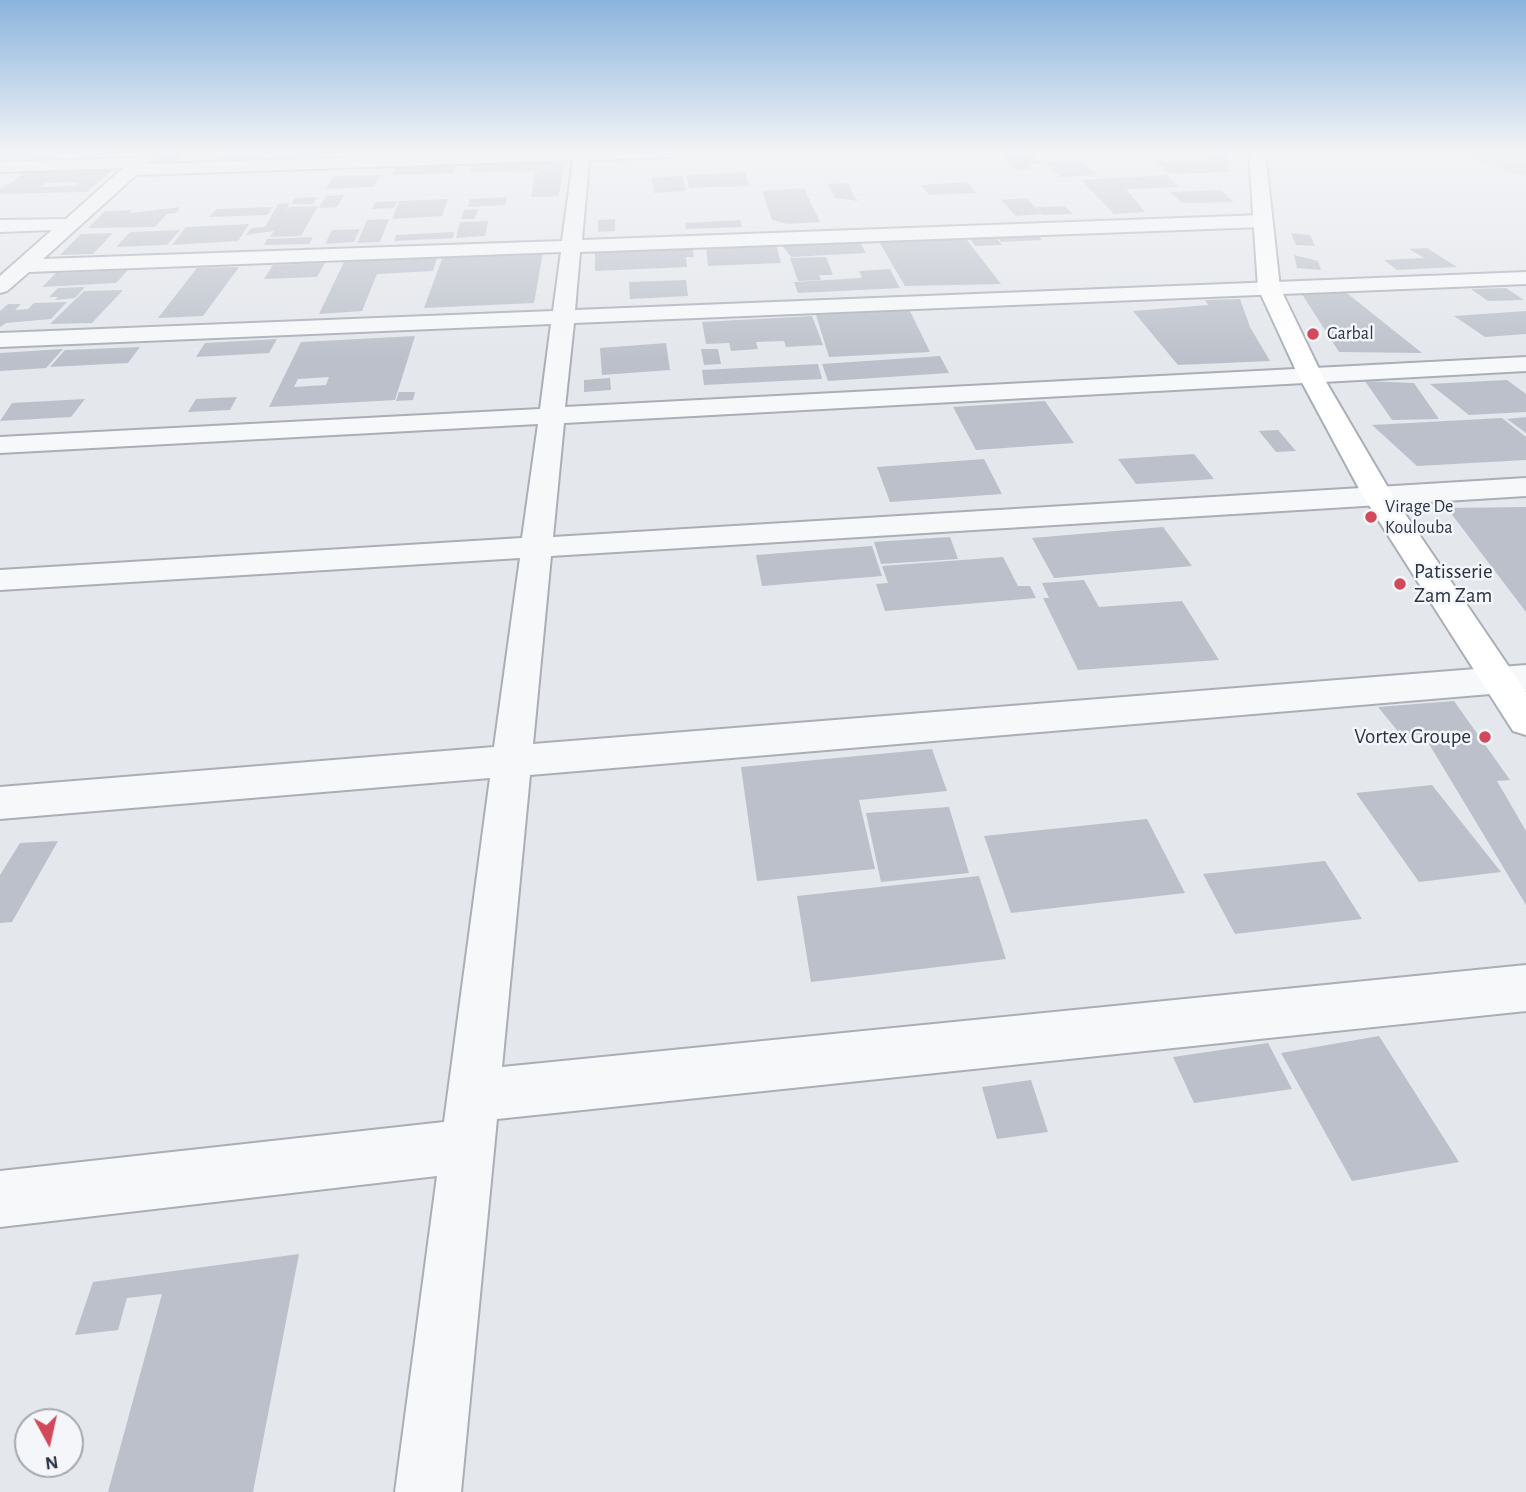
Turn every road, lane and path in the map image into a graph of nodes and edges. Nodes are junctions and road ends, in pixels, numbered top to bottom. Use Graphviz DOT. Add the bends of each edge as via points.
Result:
graph roads {
  1 [pos="1263,221"];
  2 [pos="74,222"];
  3 [pos="573,222"];
  4 [pos="1246,222"];
  5 [pos="71,224"];
  6 [pos="0,226"];
  7 [pos="570,246"];
  8 [pos="24,266"];
  9 [pos="1521,282"];
  10 [pos="0,287"];
  11 [pos="1269,288"];
  12 [pos="563,317"];
  13 [pos="0,340"];
  14 [pos="1526,364"];
  15 [pos="1310,375"];
  16 [pos="551,416"];
  17 [pos="0,445"];
  18 [pos="1526,487"];
  19 [pos="1378,496"];
  20 [pos="536,547"];
  21 [pos="0,580"];
  22 [pos="1512,679"];
  23 [pos="1526,721"];
  24 [pos="512,761"];
  25 [pos="0,803"];
  26 [pos="1526,988"];
  27 [pos="470,1121"];
  28 [pos="0,1199"];
  29 [pos="428,1492"];
  1 -- 11 [label="main road"];
  2 -- 5 [label="street"];
  3 -- 7 [label="street"];
  4 -- 7 [label="street"];
  5 -- 6 [label="street"];
  5 -- 8 [label="street"];
  7 -- 8 [label="street"];
  7 -- 12 [label="street"];
  8 -- 10 [label="street"];
  9 -- 11 [label="street"];
  11 -- 12 [label="street"];
  11 -- 15 [label="main road"];
  12 -- 13 [label="street"];
  12 -- 16 [label="street"];
  14 -- 15 [label="street"];
  15 -- 16 [label="street"];
  15 -- 19 [label="main road"];
  16 -- 17 [label="street"];
  16 -- 20 [label="street"];
  18 -- 19 [label="street"];
  19 -- 20 [label="street"];
  19 -- 22 [label="main road"];
  20 -- 21 [label="street"];
  20 -- 24 [label="street"];
  22 -- 23 [label="main road"];
  22 -- 24 [label="street"];
  24 -- 25 [label="street"];
  24 -- 27 [label="street"];
  26 -- 27 [label="street"];
  27 -- 28 [label="street"];
  27 -- 29 [label="street"];
}
